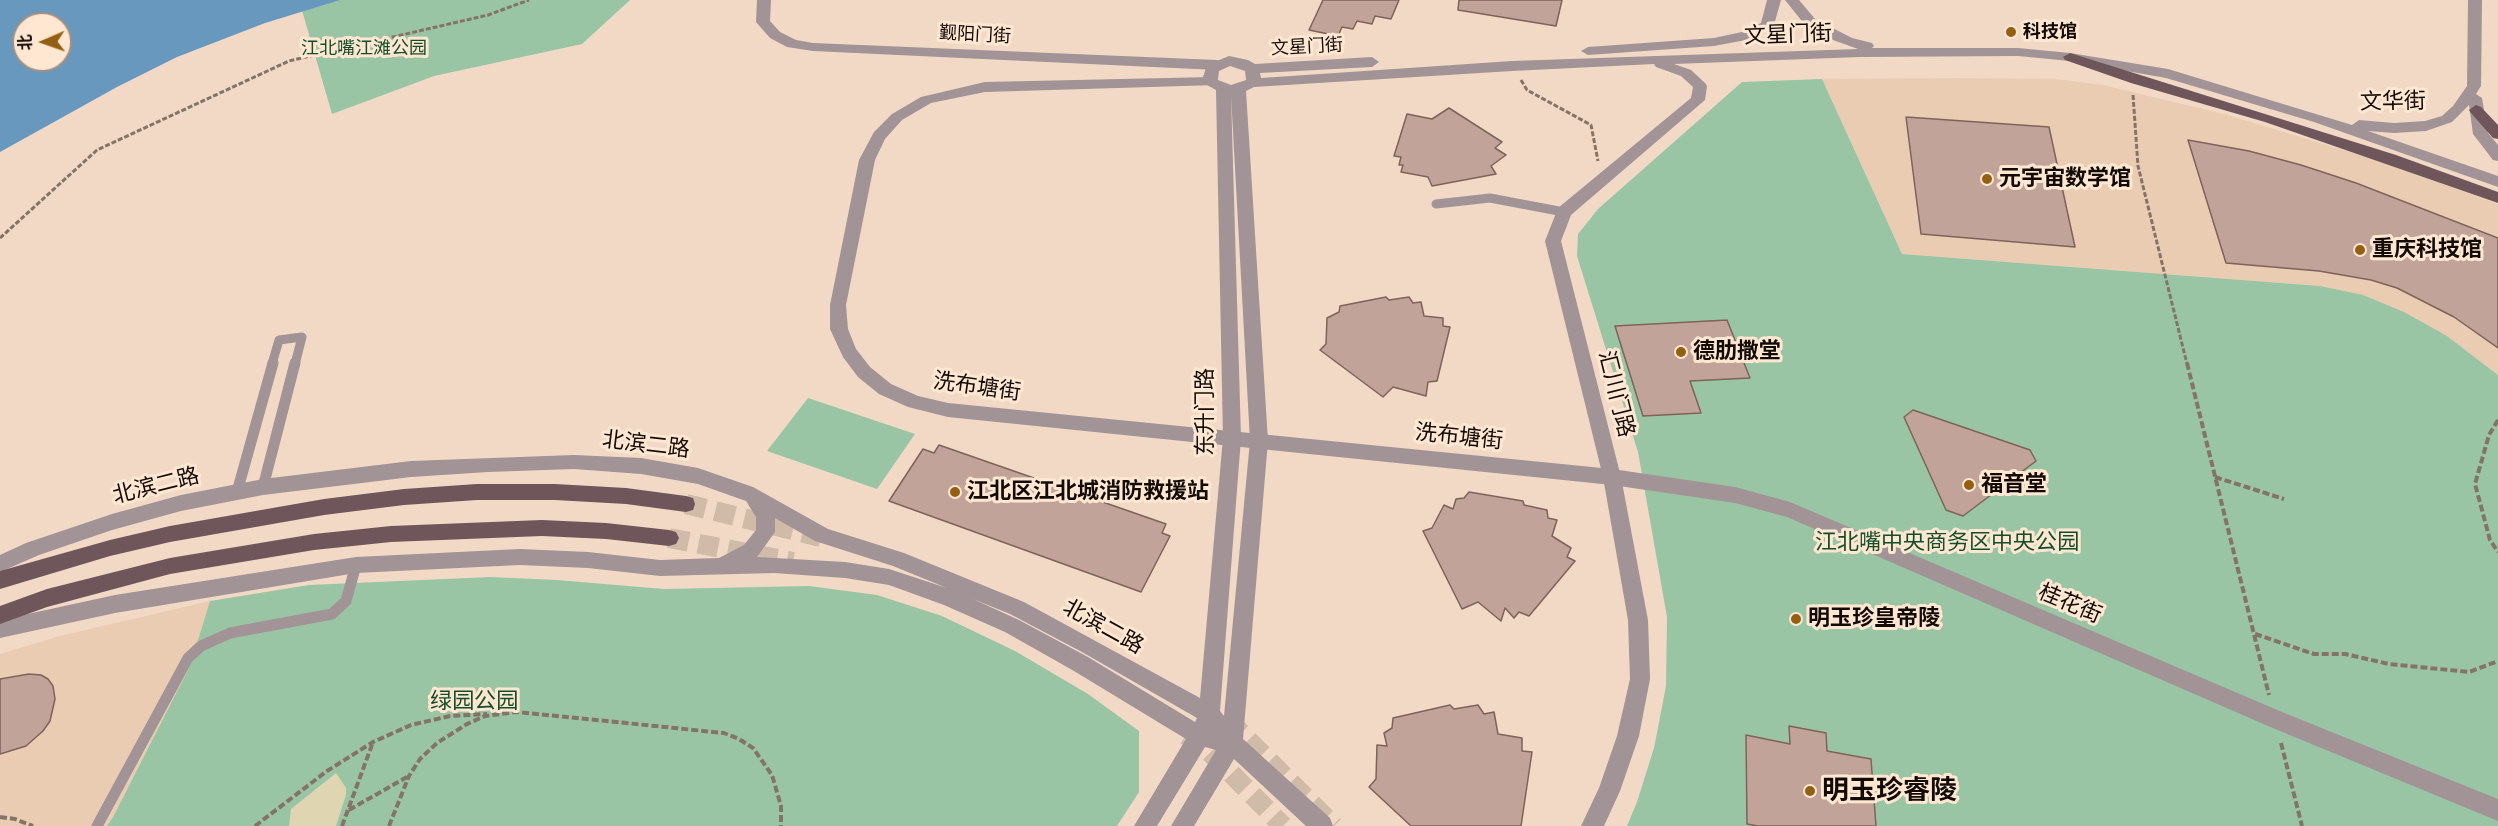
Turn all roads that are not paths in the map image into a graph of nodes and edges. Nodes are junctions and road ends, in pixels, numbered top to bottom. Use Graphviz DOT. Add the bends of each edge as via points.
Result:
graph roads {
  1 [pos="764,0"];
  2 [pos="1774,0"];
  3 [pos="1792,0"];
  4 [pos="2476,0"];
  5 [pos="1901,52"];
  6 [pos="2070,57"];
  7 [pos="1096,60"];
  8 [pos="1650,60"];
  9 [pos="1216,65"];
  10 [pos="1235,82"];
  11 [pos="1027,86"];
  12 [pos="2474,86"];
  13 [pos="2476,110"];
  14 [pos="2319,119"];
  15 [pos="2498,134"];
  16 [pos="2498,156"];
  17 [pos="2498,182"];
  18 [pos="2498,198"];
  19 [pos="1436,204"];
  20 [pos="1564,212"];
  21 [pos="1232,438"];
  22 [pos="1258,441"];
  23 [pos="1612,477"];
  24 [pos="263,487"];
  25 [pos="237,492"];
  26 [pos="746,492"];
  27 [pos="686,504"];
  28 [pos="669,538"];
  29 [pos="0,564"];
  30 [pos="356,565"];
  31 [pos="713,568"];
  32 [pos="0,580"];
  33 [pos="0,615"];
  34 [pos="0,628"];
  35 [pos="1209,714"];
  36 [pos="1200,736"];
  37 [pos="1232,743"];
  38 [pos="2498,810"];
  39 [pos="97,826"];
  40 [pos="1145,826"];
  41 [pos="1182,826"];
  42 [pos="1322,826"];
  43 [pos="1592,826"];
  1 -- 7 [label="street, 觐阳门街" via="763,22 775,35 792,44"];
  2 -- 10 [label="street, 文星门街" via="1767,25 1746,36 1714,42"];
  3 -- 5 [label="street" via="1810,22 1827,33 1848,42"];
  4 -- 12 [label="street"];
  5 -- 6 [label="street, 文星门街" via="2018,52"];
  5 -- 8 [label="street, 文星门街"];
  6 -- 14 [label="street, 文星门街" via="2168,74"];
  6 -- 18 [label="main road" via="2380,155"];
  7 -- 9 [label="street, 觐阳门街"];
  7 -- 11 [label="street" via="1111,72"];
  8 -- 10 [label="street, 文星门街"];
  8 -- 20 [label="street, 汇川门路" via="1686,73 1700,86 1698,100"];
  9 -- 10 [label="street" via="1210,73"];
  9 -- 10 [label="street, 觐阳门街" via="1236,61"];
  10 -- 11 [label="street, 洗布塘街"];
  10 -- 21 [label="street, 东升门路"];
  10 -- 22 [label="street"];
  11 -- 21 [label="street, 洗布塘街" via="958,91 926,100 897,117 879,136 867,160 838,305 839,329 849,352 864,372 885,389 914,402 948,410"];
  12 -- 13 [label="street"];
  12 -- 14 [label="street, 文华街" via="2447,119 2426,126 2370,126"];
  13 -- 15 [label="main road"];
  13 -- 16 [label="street" via="2481,134"];
  14 -- 17 [label="street"];
  19 -- 20 [label="lane" via="1490,198"];
  20 -- 23 [label="street, 汇川门路" via="1553,241"];
  21 -- 22 [label="street, 洗布塘街"];
  21 -- 35 [label="street, 东升门路"];
  22 -- 23 [label="street, 洗布塘街"];
  22 -- 37 [label="street"];
  23 -- 38 [label="street, 桂花街" via="1735,495 1790,510 2275,719"];
  23 -- 43 [label="street, 汇川门路" via="1638,620 1640,679 1628,736"];
  24 -- 25 [label="street, 北滨二路"];
  24 -- 25 [label="lane" via="302,337 279,340"];
  24 -- 26 [label="street, 北滨二路" via="411,469 574,462 641,466 698,476"];
  25 -- 29 [label="street, 北滨二路" via="112,522"];
  26 -- 31 [label="street" via="766,514 765,531 751,551"];
  26 -- 35 [label="street, 北滨二路" via="822,535 897,559 1017,608"];
  27 -- 32 [label="main road" via="555,492 404,497 182,532"];
  28 -- 33 [label="main road" via="542,528 391,534 314,542 170,566 47,598"];
  30 -- 31 [label="street, 北滨二路" via="520,557 660,568"];
  30 -- 34 [label="street, 北滨二路" via="115,604"];
  30 -- 39 [label="lane" via="346,601 332,614 230,633 201,646 188,658"];
  31 -- 36 [label="street, 北滨二路" via="814,567 889,577 950,598 1081,664"];
  35 -- 36 [label="street, 东升门路"];
  35 -- 37 [label="street, 北滨二路"];
  36 -- 37 [label="street, 北滨二路"];
  36 -- 40 [label="street, 东升门路"];
  37 -- 41 [label="street"];
  37 -- 42 [label="street, 北滨二路"];
}
